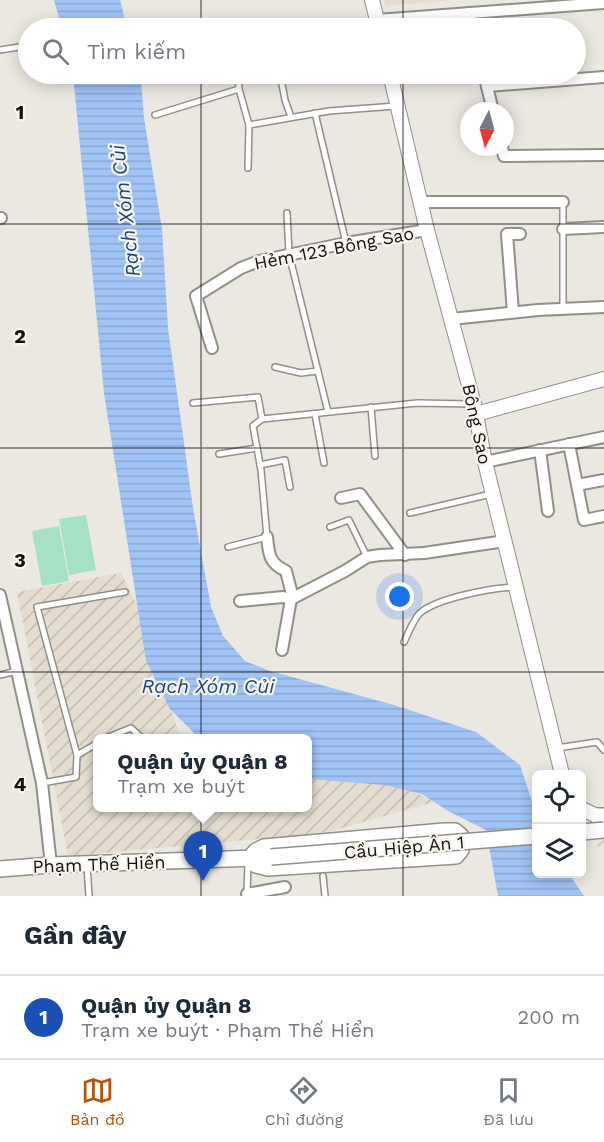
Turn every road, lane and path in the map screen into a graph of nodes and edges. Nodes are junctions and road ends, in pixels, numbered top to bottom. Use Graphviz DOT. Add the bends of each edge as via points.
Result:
graph roads {
  1 [pos="372,0"];
  2 [pos="604,3"];
  3 [pos="469,13"];
  4 [pos="376,18"];
  5 [pos="428,18"];
  6 [pos="470,18"];
  7 [pos="18,47"];
  8 [pos="0,50"];
  9 [pos="604,77"];
  10 [pos="586,79"];
  11 [pos="239,84"];
  12 [pos="282,84"];
  13 [pos="393,84"];
  14 [pos="486,84"];
  15 [pos="522,84"];
  16 [pos="487,87"];
  17 [pos="239,89"];
  18 [pos="491,102"];
  19 [pos="398,105"];
  20 [pos="315,113"];
  21 [pos="155,116"];
  22 [pos="291,117"];
  23 [pos="249,124"];
  24 [pos="604,155"];
  25 [pos="514,156"];
  26 [pos="248,168"];
  27 [pos="420,202"];
  28 [pos="562,202"];
  29 [pos="287,213"];
  30 [pos="604,227"];
  31 [pos="563,229"];
  32 [pos="427,230"];
  33 [pos="520,234"];
  34 [pos="346,243"];
  35 [pos="289,254"];
  36 [pos="604,307"];
  37 [pos="563,309"];
  38 [pos="513,312"];
  39 [pos="451,319"];
  40 [pos="212,348"];
  41 [pos="274,367"];
  42 [pos="318,371"];
  43 [pos="604,380"];
  44 [pos="193,404"];
  45 [pos="370,407"];
  46 [pos="475,409"];
  47 [pos="328,412"];
  48 [pos="315,414"];
  49 [pos="262,419"];
  50 [pos="604,436"];
  51 [pos="569,444"];
  52 [pos="257,448"];
  53 [pos="540,450"];
  54 [pos="219,454"];
  55 [pos="375,456"];
  56 [pos="484,462"];
  57 [pos="324,463"];
  58 [pos="260,465"];
  59 [pos="604,480"];
  60 [pos="577,485"];
  61 [pos="290,487"];
  62 [pos="493,493"];
  63 [pos="341,498"];
  64 [pos="548,511"];
  65 [pos="410,513"];
  66 [pos="604,516"];
  67 [pos="330,528"];
  68 [pos="267,537"];
  69 [pos="505,541"];
  70 [pos="228,547"];
  71 [pos="405,555"];
  72 [pos="367,558"];
  73 [pos="516,586"];
  74 [pos="125,592"];
  75 [pos="0,595"];
  76 [pos="292,599"];
  77 [pos="240,601"];
  78 [pos="404,642"];
  79 [pos="282,650"];
  80 [pos="17,671"];
  81 [pos="0,675"];
  82 [pos="116,734"];
  83 [pos="138,734"];
  84 [pos="93,746"];
  85 [pos="557,748"];
  86 [pos="604,750"];
  87 [pos="77,755"];
  88 [pos="561,770"];
  89 [pos="42,783"];
  90 [pos="586,811"];
  91 [pos="600,816"];
  92 [pos="604,830"];
  93 [pos="586,832"];
  94 [pos="532,836"];
  95 [pos="271,857"];
  96 [pos="249,859"];
  97 [pos="51,865"];
  98 [pos="87,865"];
  99 [pos="0,869"];
  100 [pos="323,876"];
  101 [pos="285,887"];
  102 [pos="247,895"];
  103 [pos="89,896"];
  104 [pos="325,896"];
  1 -- 4 [label="street"];
  2 -- 3 [label="street"];
  3 -- 5 [label="street"];
  3 -- 6 [label="street"];
  7 -- 8 [label="lane"];
  9 -- 10 [label="street"];
  11 -- 17 [label="lane"];
  12 -- 22 [label="lane"];
  13 -- 19 [label="street, Bông Sao"];
  14 -- 16 [label="street"];
  15 -- 16 [label="street"];
  16 -- 18 [label="street"];
  17 -- 21 [label="lane"];
  17 -- 23 [label="lane"];
  19 -- 20 [label="lane"];
  19 -- 27 [label="street, Bông Sao"];
  20 -- 22 [label="lane"];
  20 -- 34 [label="lane"];
  22 -- 23 [label="lane"];
  23 -- 26 [label="lane"];
  24 -- 25 [label="street"];
  27 -- 28 [label="street"];
  27 -- 32 [label="street, Bông Sao"];
  28 -- 31 [label="lane"];
  29 -- 35 [label="lane"];
  30 -- 31 [label="street"];
  31 -- 37 [label="lane"];
  32 -- 34 [label="street, Hẻm 123 Bông Sao"];
  32 -- 39 [label="street, Bông Sao"];
  33 -- 38 [label="street" via="507,234"];
  34 -- 35 [label="street, Hẻm 123 Bông Sao"];
  35 -- 40 [label="street, Hẻm 123 Bông Sao" via="241,267 196,296"];
  35 -- 42 [label="lane"];
  36 -- 37 [label="street"];
  37 -- 38 [label="street"];
  38 -- 39 [label="street"];
  39 -- 46 [label="street, Bông Sao"];
  41 -- 42 [label="lane" via="301,373"];
  42 -- 47 [label="lane"];
  43 -- 46 [label="street"];
  44 -- 49 [label="lane" via="258,398"];
  45 -- 46 [label="lane" via="417,403"];
  45 -- 47 [label="lane"];
  45 -- 55 [label="lane"];
  46 -- 56 [label="street, Bông Sao"];
  47 -- 48 [label="lane"];
  48 -- 49 [label="lane"];
  48 -- 57 [label="lane"];
  49 -- 52 [label="lane" via="253,426"];
  50 -- 51 [label="street"];
  51 -- 53 [label="street"];
  51 -- 60 [label="street"];
  52 -- 54 [label="lane"];
  52 -- 58 [label="lane"];
  53 -- 56 [label="street"];
  53 -- 64 [label="street"];
  56 -- 62 [label="street, Bông Sao"];
  58 -- 61 [label="lane" via="285,460"];
  58 -- 68 [label="lane"];
  59 -- 60 [label="street"];
  60 -- 66 [label="street" via="584,520"];
  62 -- 65 [label="lane"];
  62 -- 69 [label="street, Bông Sao"];
  63 -- 71 [label="street" via="360,494"];
  67 -- 72 [label="lane" via="349,520"];
  68 -- 70 [label="lane"];
  68 -- 76 [label="street" via="273,563 286,571"];
  69 -- 71 [label="street"];
  69 -- 73 [label="street, Bông Sao"];
  71 -- 72 [label="street"];
  72 -- 76 [label="street"];
  73 -- 78 [label="lane" via="490,588 439,603 419,614"];
  73 -- 85 [label="street, Bông Sao"];
  74 -- 87 [label="lane" via="38,607"];
  75 -- 80 [label="street"];
  76 -- 77 [label="street"];
  76 -- 79 [label="street"];
  80 -- 81 [label="lane"];
  80 -- 89 [label="street"];
  82 -- 83 [label="lane" via="131,728"];
  84 -- 87 [label="lane"];
  85 -- 86 [label="lane" via="597,742"];
  85 -- 88 [label="street, Bông Sao"];
  87 -- 89 [label="lane" via="76,777"];
  89 -- 97 [label="street"];
  90 -- 91 [label="street"];
  92 -- 93 [label="main road, bridge"];
  94 -- 95 [label="main road, Cầu Hiệp Ân 1, bridge"];
  95 -- 96 [label="main road, Phạm Thế Hiển"];
  96 -- 96 [label="main road" via="268,868 444,858 456,856 461,850 461,836 455,831 444,831 264,847"];
  96 -- 98 [label="main road, Phạm Thế Hiển"];
  96 -- 102 [label="lane"];
  97 -- 98 [label="main road, Phạm Thế Hiển"];
  97 -- 99 [label="main road, Phạm Thế Hiển"];
  98 -- 103 [label="lane"];
  100 -- 104 [label="lane"];
  101 -- 102 [label="street"];
}
